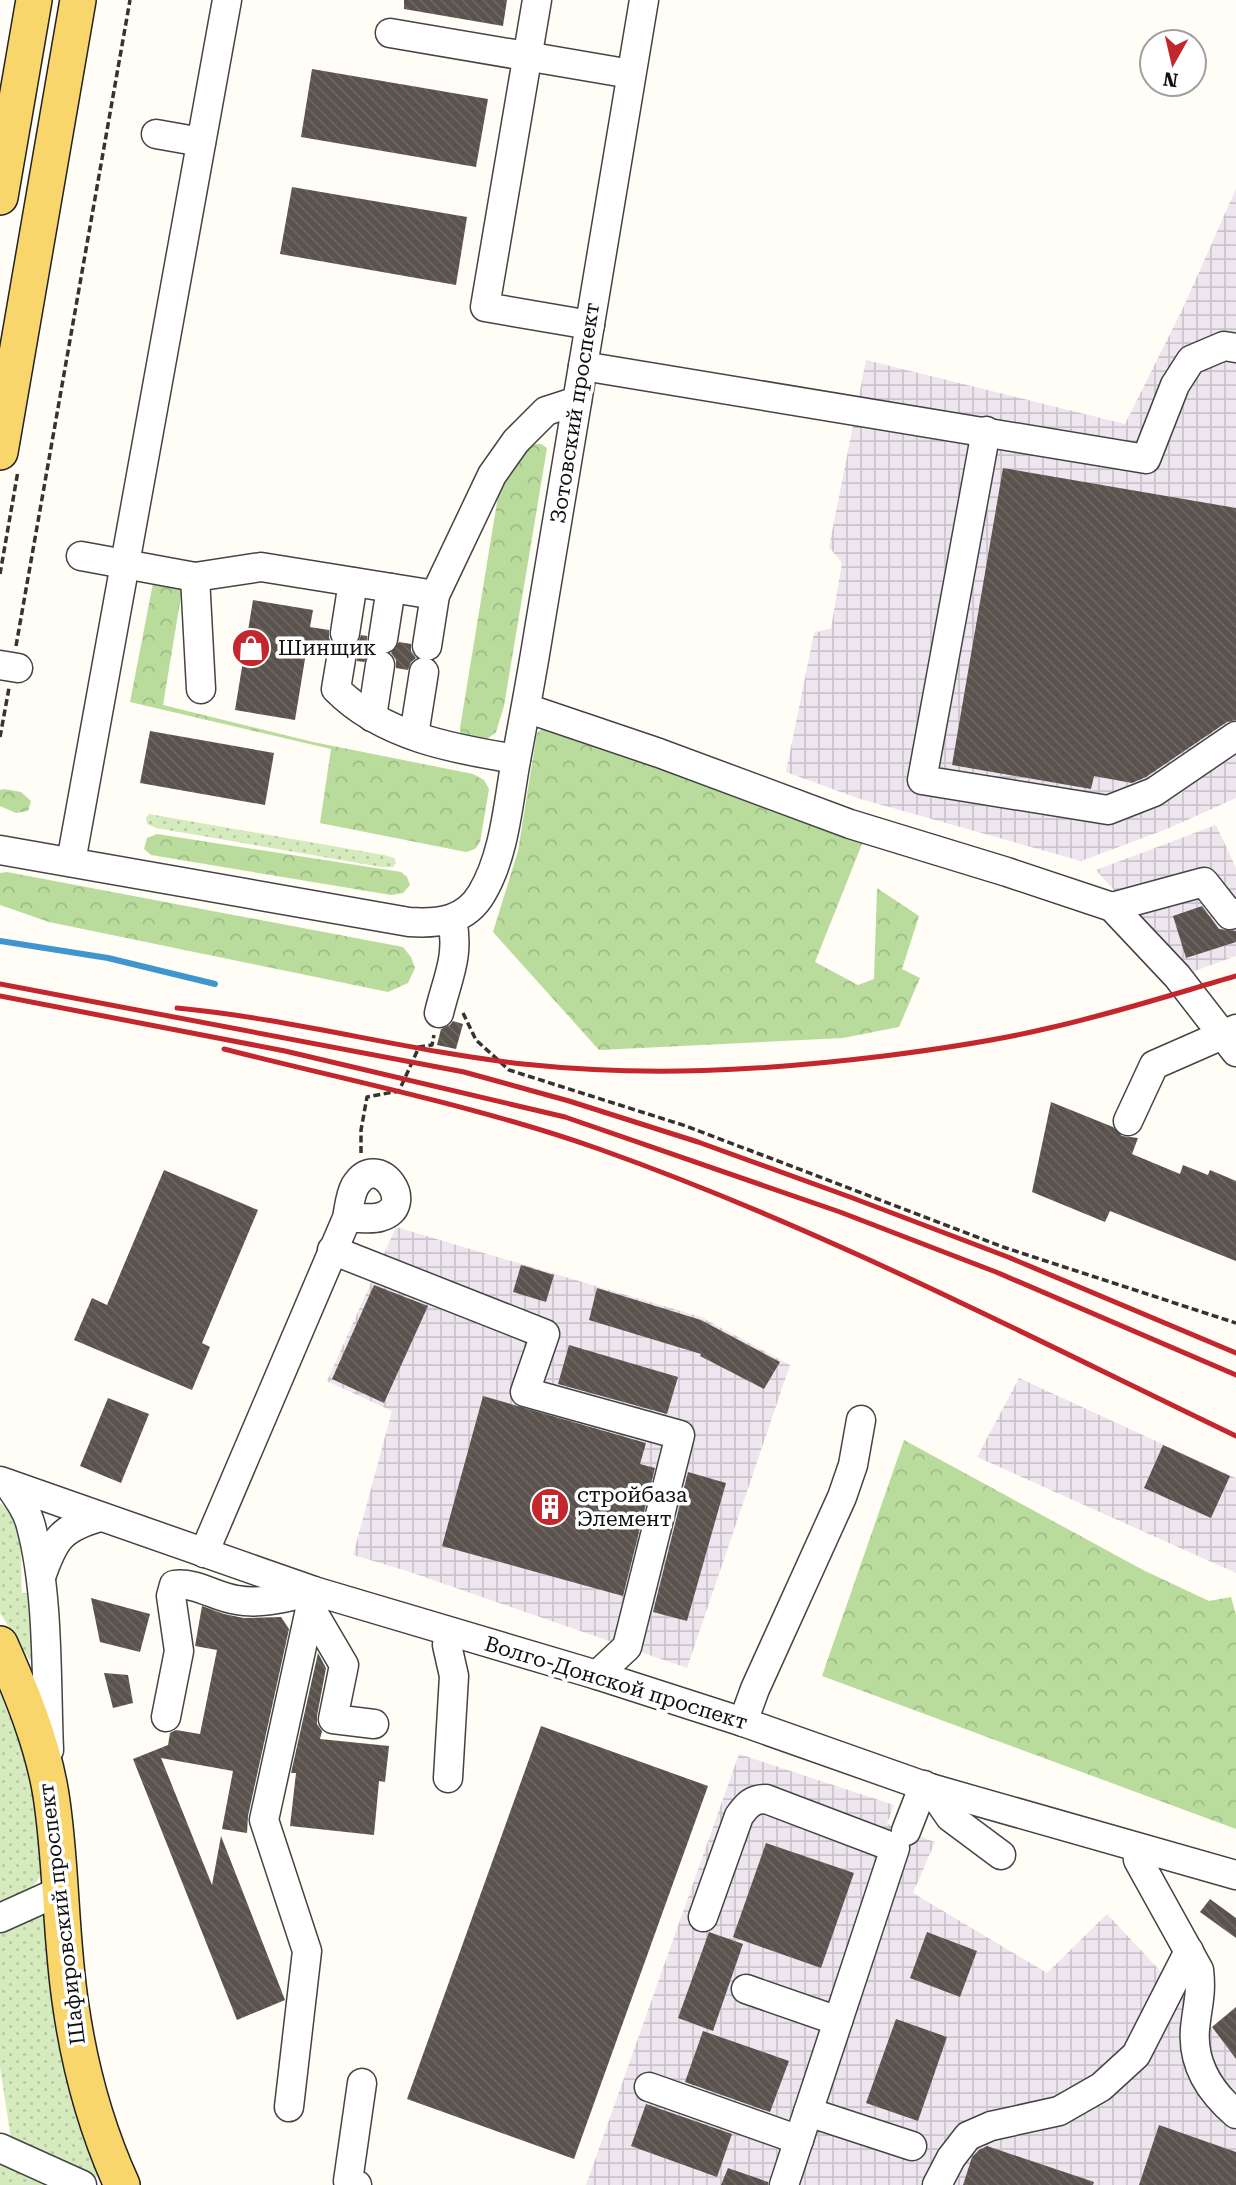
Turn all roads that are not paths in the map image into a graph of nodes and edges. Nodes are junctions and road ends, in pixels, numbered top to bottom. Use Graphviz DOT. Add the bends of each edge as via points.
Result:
graph roads {
  1 [pos="34,0"];
  2 [pos="78,0"];
  3 [pos="227,0"];
  4 [pos="537,0"];
  5 [pos="643,0"];
  6 [pos="390,33"];
  7 [pos="528,56"];
  8 [pos="631,74"];
  9 [pos="156,134"];
  10 [pos="201,142"];
  11 [pos="0,197"];
  12 [pos="590,325"];
  13 [pos="1236,348"];
  14 [pos="583,366"];
  15 [pos="577,401"];
  16 [pos="986,431"];
  17 [pos="0,452"];
  18 [pos="81,556"];
  19 [pos="125,564"];
  20 [pos="195,577"];
  21 [pos="353,582"];
  22 [pos="391,588"];
  23 [pos="435,595"];
  24 [pos="201,690"];
  25 [pos="526,708"];
  26 [pos="372,716"];
  27 [pos="414,735"];
  28 [pos="1236,736"];
  29 [pos="516,759"];
  30 [pos="0,850"];
  31 [pos="71,862"];
  32 [pos="1112,907"];
  33 [pos="1236,913"];
  34 [pos="452,920"];
  35 [pos="442,1002"];
  36 [pos="1232,1038"];
  37 [pos="1128,1121"];
  38 [pos="347,1218"];
  39 [pos="332,1250"];
  40 [pos="861,1420"];
  41 [pos="4,1482"];
  42 [pos="100,1517"];
  43 [pos="204,1553"];
  44 [pos="41,1577"];
  45 [pos="312,1599"];
  46 [pos="449,1632"];
  47 [pos="0,1644"];
  48 [pos="597,1675"];
  49 [pos="166,1717"];
  50 [pos="743,1722"];
  51 [pos="374,1724"];
  52 [pos="448,1778"];
  53 [pos="927,1786"];
  54 [pos="51,1793"];
  55 [pos="906,1831"];
  56 [pos="1137,1848"];
  57 [pos="1001,1855"];
  58 [pos="1236,1875"];
  59 [pos="60,1891"];
  60 [pos="703,1917"];
  61 [pos="0,1918"];
  62 [pos="1189,1951"];
  63 [pos="746,1989"];
  64 [pos="838,2021"];
  65 [pos="362,2084"];
  66 [pos="649,2087"];
  67 [pos="289,2108"];
  68 [pos="808,2112"];
  69 [pos="1236,2114"];
  70 [pos="799,2140"];
  71 [pos="912,2146"];
  72 [pos="0,2148"];
  73 [pos="82,2185"];
  74 [pos="122,2185"];
  75 [pos="357,2185"];
  76 [pos="784,2185"];
  77 [pos="937,2185"];
  1 -- 11 [label="main road"];
  2 -- 17 [label="main road"];
  3 -- 10 [label="street"];
  4 -- 7 [label="street"];
  5 -- 8 [label="street, Зотовский проспект"];
  6 -- 7 [label="street"];
  7 -- 8 [label="street"];
  7 -- 12 [label="street" via="485,307"];
  8 -- 12 [label="street, Зотовский проспект"];
  9 -- 10 [label="street"];
  10 -- 19 [label="street"];
  12 -- 14 [label="street, Зотовский проспект"];
  13 -- 16 [label="street" via="1224,346 1191,360 1175,385 1146,459"];
  14 -- 15 [label="street, Зотовский проспект"];
  14 -- 16 [label="street"];
  15 -- 23 [label="street" via="546,411 516,442 492,475"];
  15 -- 25 [label="street, Зотовский проспект"];
  16 -- 28 [label="street" via="922,780 1108,810 1154,792"];
  18 -- 19 [label="street"];
  19 -- 20 [label="street"];
  19 -- 31 [label="street"];
  20 -- 21 [label="street" via="261,567"];
  20 -- 24 [label="street"];
  21 -- 22 [label="street"];
  21 -- 26 [label="street" via="336,689"];
  22 -- 23 [label="street"];
  22 -- 26 [label="street"];
  23 -- 27 [label="street"];
  25 -- 29 [label="street, Зотовский проспект"];
  25 -- 32 [label="street" via="850,824"];
  26 -- 27 [label="street"];
  27 -- 29 [label="street"];
  29 -- 34 [label="street, Зотовский проспект" via="505,825 482,893 468,911"];
  30 -- 31 [label="street"];
  31 -- 34 [label="street" via="409,922"];
  32 -- 33 [label="street" via="1204,882 1230,915"];
  32 -- 36 [label="street"];
  34 -- 35 [label="street" via="456,954"];
  36 -- 37 [label="street" via="1154,1065"];
  38 -- 38 [label="street" via="379,1218 390,1212 396,1200 395,1187 386,1177 373,1174 361,1178 353,1189"];
  38 -- 39 [label="street"];
  39 -- 43 [label="street"];
  39 -- 48 [label="street" via="545,1334 525,1392 680,1435 626,1647"];
  40 -- 50 [label="street" via="842,1497"];
  41 -- 42 [label="street, Волго-Донской проспект"];
  41 -- 44 [label="street" via="31,1525"];
  42 -- 43 [label="street, Волго-Донской проспект"];
  42 -- 44 [label="street" via="63,1533"];
  43 -- 45 [label="street, Волго-Донской проспект"];
  44 -- 54 [label="street"];
  45 -- 46 [label="street, Волго-Донской проспект"];
  45 -- 49 [label="street" via="238,1601 187,1583 174,1585 171,1596 179,1651"];
  45 -- 51 [label="street" via="344,1665 333,1719"];
  45 -- 67 [label="street" via="264,1820 307,1951"];
  46 -- 48 [label="street, Волго-Донской проспект"];
  46 -- 52 [label="street" via="454,1676"];
  47 -- 54 [label="main road, Шафировский проспект" via="19,1685"];
  48 -- 50 [label="street, Волго-Донской проспект"];
  50 -- 53 [label="street, Волго-Донской проспект"];
  53 -- 55 [label="street"];
  53 -- 56 [label="street, Волго-Донской проспект"];
  53 -- 57 [label="street" via="950,1817"];
  54 -- 59 [label="main road, Шафировский проспект"];
  56 -- 58 [label="street, Волго-Донской проспект"];
  56 -- 62 [label="street" via="1138,1860"];
  59 -- 61 [label="street"];
  59 -- 74 [label="main road, Шафировский проспект" via="79,2057 90,2101"];
  60 -- 64 [label="street" via="739,1816 756,1799 895,1848"];
  62 -- 69 [label="street" via="1201,1980 1194,2032 1202,2076"];
  62 -- 77 [label="street" via="1136,2054 1101,2087 1059,2111 991,2126 968,2136"];
  63 -- 64 [label="street"];
  64 -- 68 [label="street"];
  65 -- 75 [label="street" via="348,2181"];
  66 -- 70 [label="street"];
  68 -- 70 [label="street"];
  68 -- 71 [label="street"];
  70 -- 76 [label="street"];
  72 -- 73 [label="street"];
}
